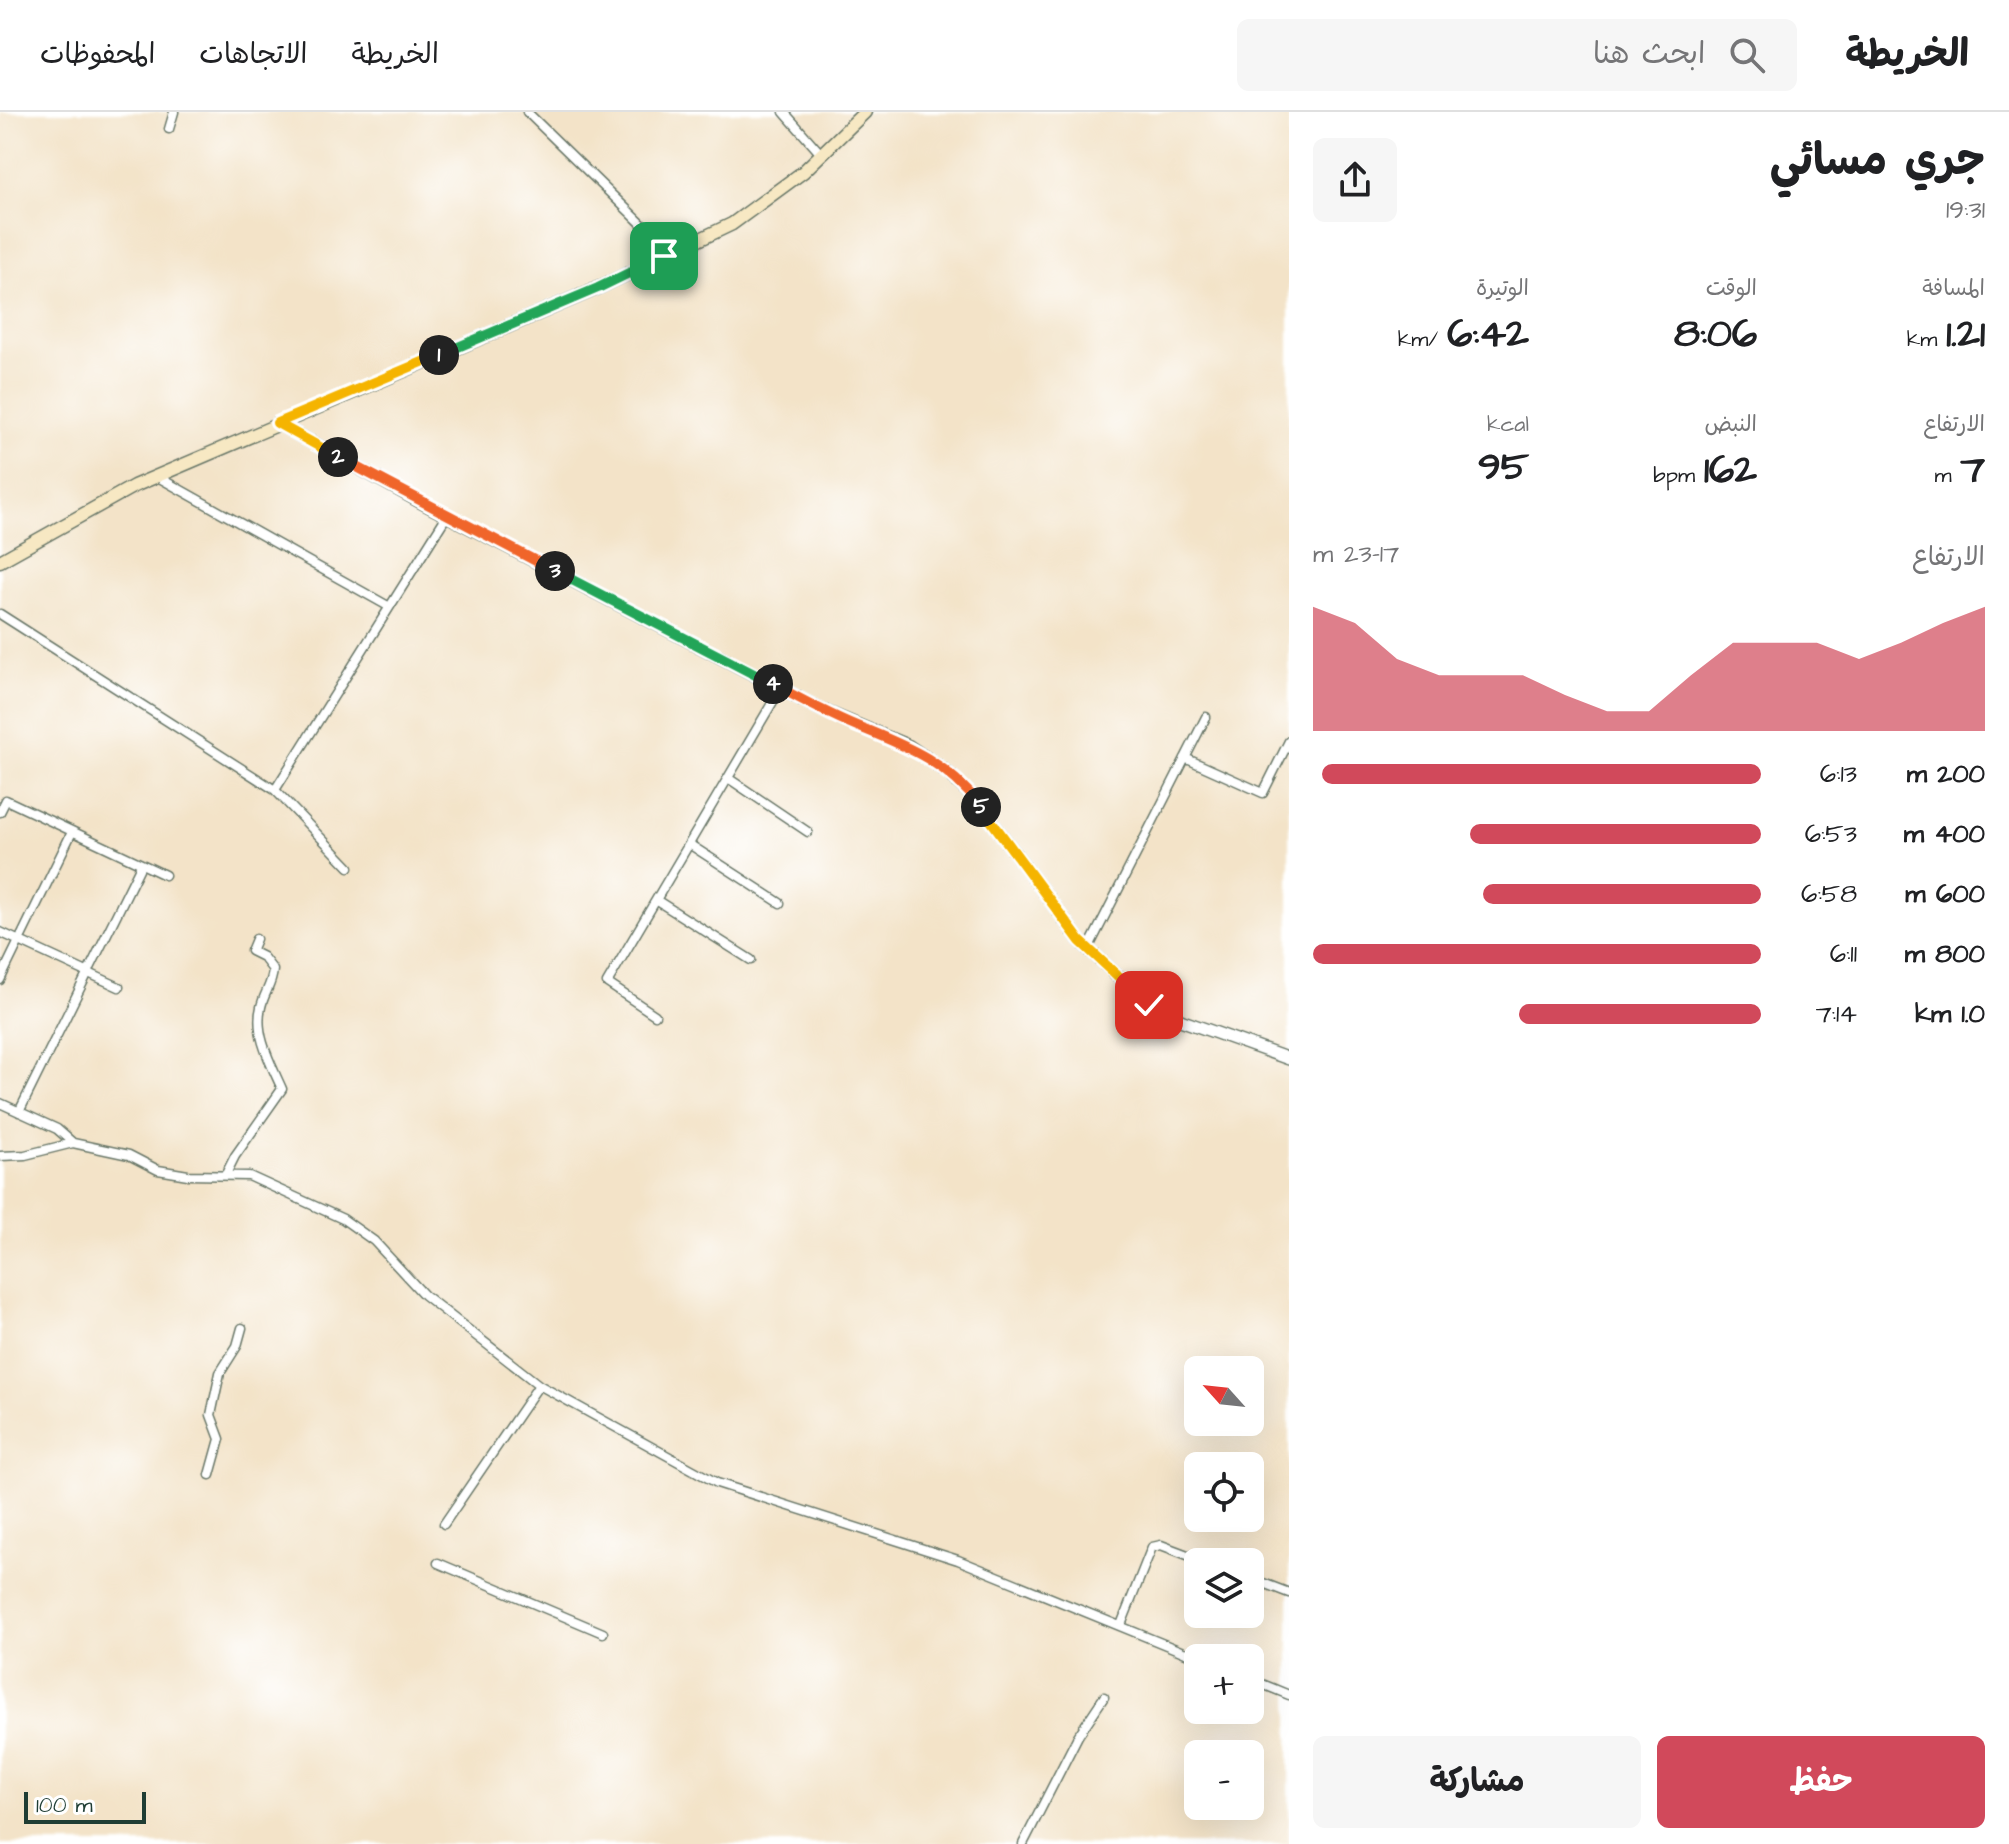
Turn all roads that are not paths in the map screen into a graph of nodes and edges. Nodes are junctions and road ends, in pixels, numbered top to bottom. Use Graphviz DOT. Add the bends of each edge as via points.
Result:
graph roads {
  1 [pos="174,112"];
  2 [pos="527,112"];
  3 [pos="784,112"];
  4 [pos="865,112"];
  5 [pos="169,129"];
  6 [pos="821,154"];
  7 [pos="664,256"];
  8 [pos="277,423"];
  9 [pos="156,476"];
  10 [pos="446,517"];
  11 [pos="0,561"];
  12 [pos="388,606"];
  13 [pos="0,614"];
  14 [pos="781,688"];
  15 [pos="1206,717"];
  16 [pos="1289,741"];
  17 [pos="1185,758"];
  18 [pos="728,778"];
  19 [pos="275,790"];
  20 [pos="0,812"];
  21 [pos="72,832"];
  22 [pos="808,832"];
  23 [pos="689,844"];
  24 [pos="141,865"];
  25 [pos="349,867"];
  26 [pos="165,875"];
  27 [pos="656,900"];
  28 [pos="780,903"];
  29 [pos="0,932"];
  30 [pos="256,939"];
  31 [pos="18,941"];
  32 [pos="1088,949"];
  33 [pos="751,960"];
  34 [pos="87,973"];
  35 [pos="0,980"];
  36 [pos="119,987"];
  37 [pos="655,1015"];
  38 [pos="1288,1056"];
  39 [pos="0,1103"];
  40 [pos="19,1112"];
  41 [pos="73,1143"];
  42 [pos="0,1156"];
  43 [pos="226,1174"];
  44 [pos="242,1328"];
  45 [pos="539,1385"];
  46 [pos="210,1475"];
  47 [pos="444,1524"];
  48 [pos="1184,1554"];
  49 [pos="438,1563"];
  50 [pos="1264,1583"];
  51 [pos="1289,1593"];
  52 [pos="1121,1625"];
  53 [pos="603,1633"];
  54 [pos="1184,1652"];
  55 [pos="1264,1685"];
  56 [pos="1289,1695"];
  57 [pos="1104,1697"];
  58 [pos="1023,1844"];
  1 -- 5 [label="street"];
  2 -- 7 [label="street" via="648,230"];
  3 -- 6 [label="street"];
  4 -- 6 [label="main road"];
  6 -- 7 [label="main road" via="732,224"];
  7 -- 8 [label="main road"];
  8 -- 9 [label="main road"];
  8 -- 10 [label="street"];
  9 -- 11 [label="main road"];
  9 -- 12 [label="street"];
  10 -- 12 [label="street"];
  10 -- 14 [label="street"];
  12 -- 19 [label="street"];
  13 -- 19 [label="street"];
  14 -- 18 [label="street"];
  14 -- 32 [label="street" via="909,746 946,771 976,800"];
  15 -- 17 [label="street"];
  16 -- 17 [label="street" via="1263,793"];
  17 -- 32 [label="street"];
  18 -- 22 [label="street"];
  18 -- 23 [label="street"];
  19 -- 25 [label="street"];
  20 -- 21 [label="street" via="6,800"];
  21 -- 24 [label="street"];
  21 -- 31 [label="street"];
  23 -- 27 [label="street"];
  23 -- 28 [label="street"];
  24 -- 26 [label="street"];
  24 -- 34 [label="street"];
  27 -- 33 [label="street"];
  27 -- 37 [label="street" via="607,983"];
  29 -- 31 [label="street"];
  30 -- 43 [label="street" via="251,951 273,970 272,986 261,1006 261,1035 282,1089"];
  31 -- 34 [label="street"];
  31 -- 35 [label="street"];
  32 -- 38 [label="street" via="1149,1005"];
  34 -- 36 [label="street"];
  34 -- 40 [label="street"];
  39 -- 40 [label="street"];
  40 -- 41 [label="street" via="57,1129"];
  41 -- 42 [label="street"];
  41 -- 43 [label="street" via="129,1155 158,1170"];
  43 -- 45 [label="street" via="249,1176 343,1219 374,1241 424,1295"];
  44 -- 46 [label="street" via="220,1373 211,1415 220,1439"];
  45 -- 47 [label="street"];
  45 -- 52 [label="street" via="717,1483 958,1560"];
  48 -- 52 [label="street" via="1152,1547"];
  49 -- 53 [label="street"];
  50 -- 51 [label="street"];
  52 -- 54 [label="street"];
  55 -- 56 [label="street"];
  57 -- 58 [label="street"];
}
